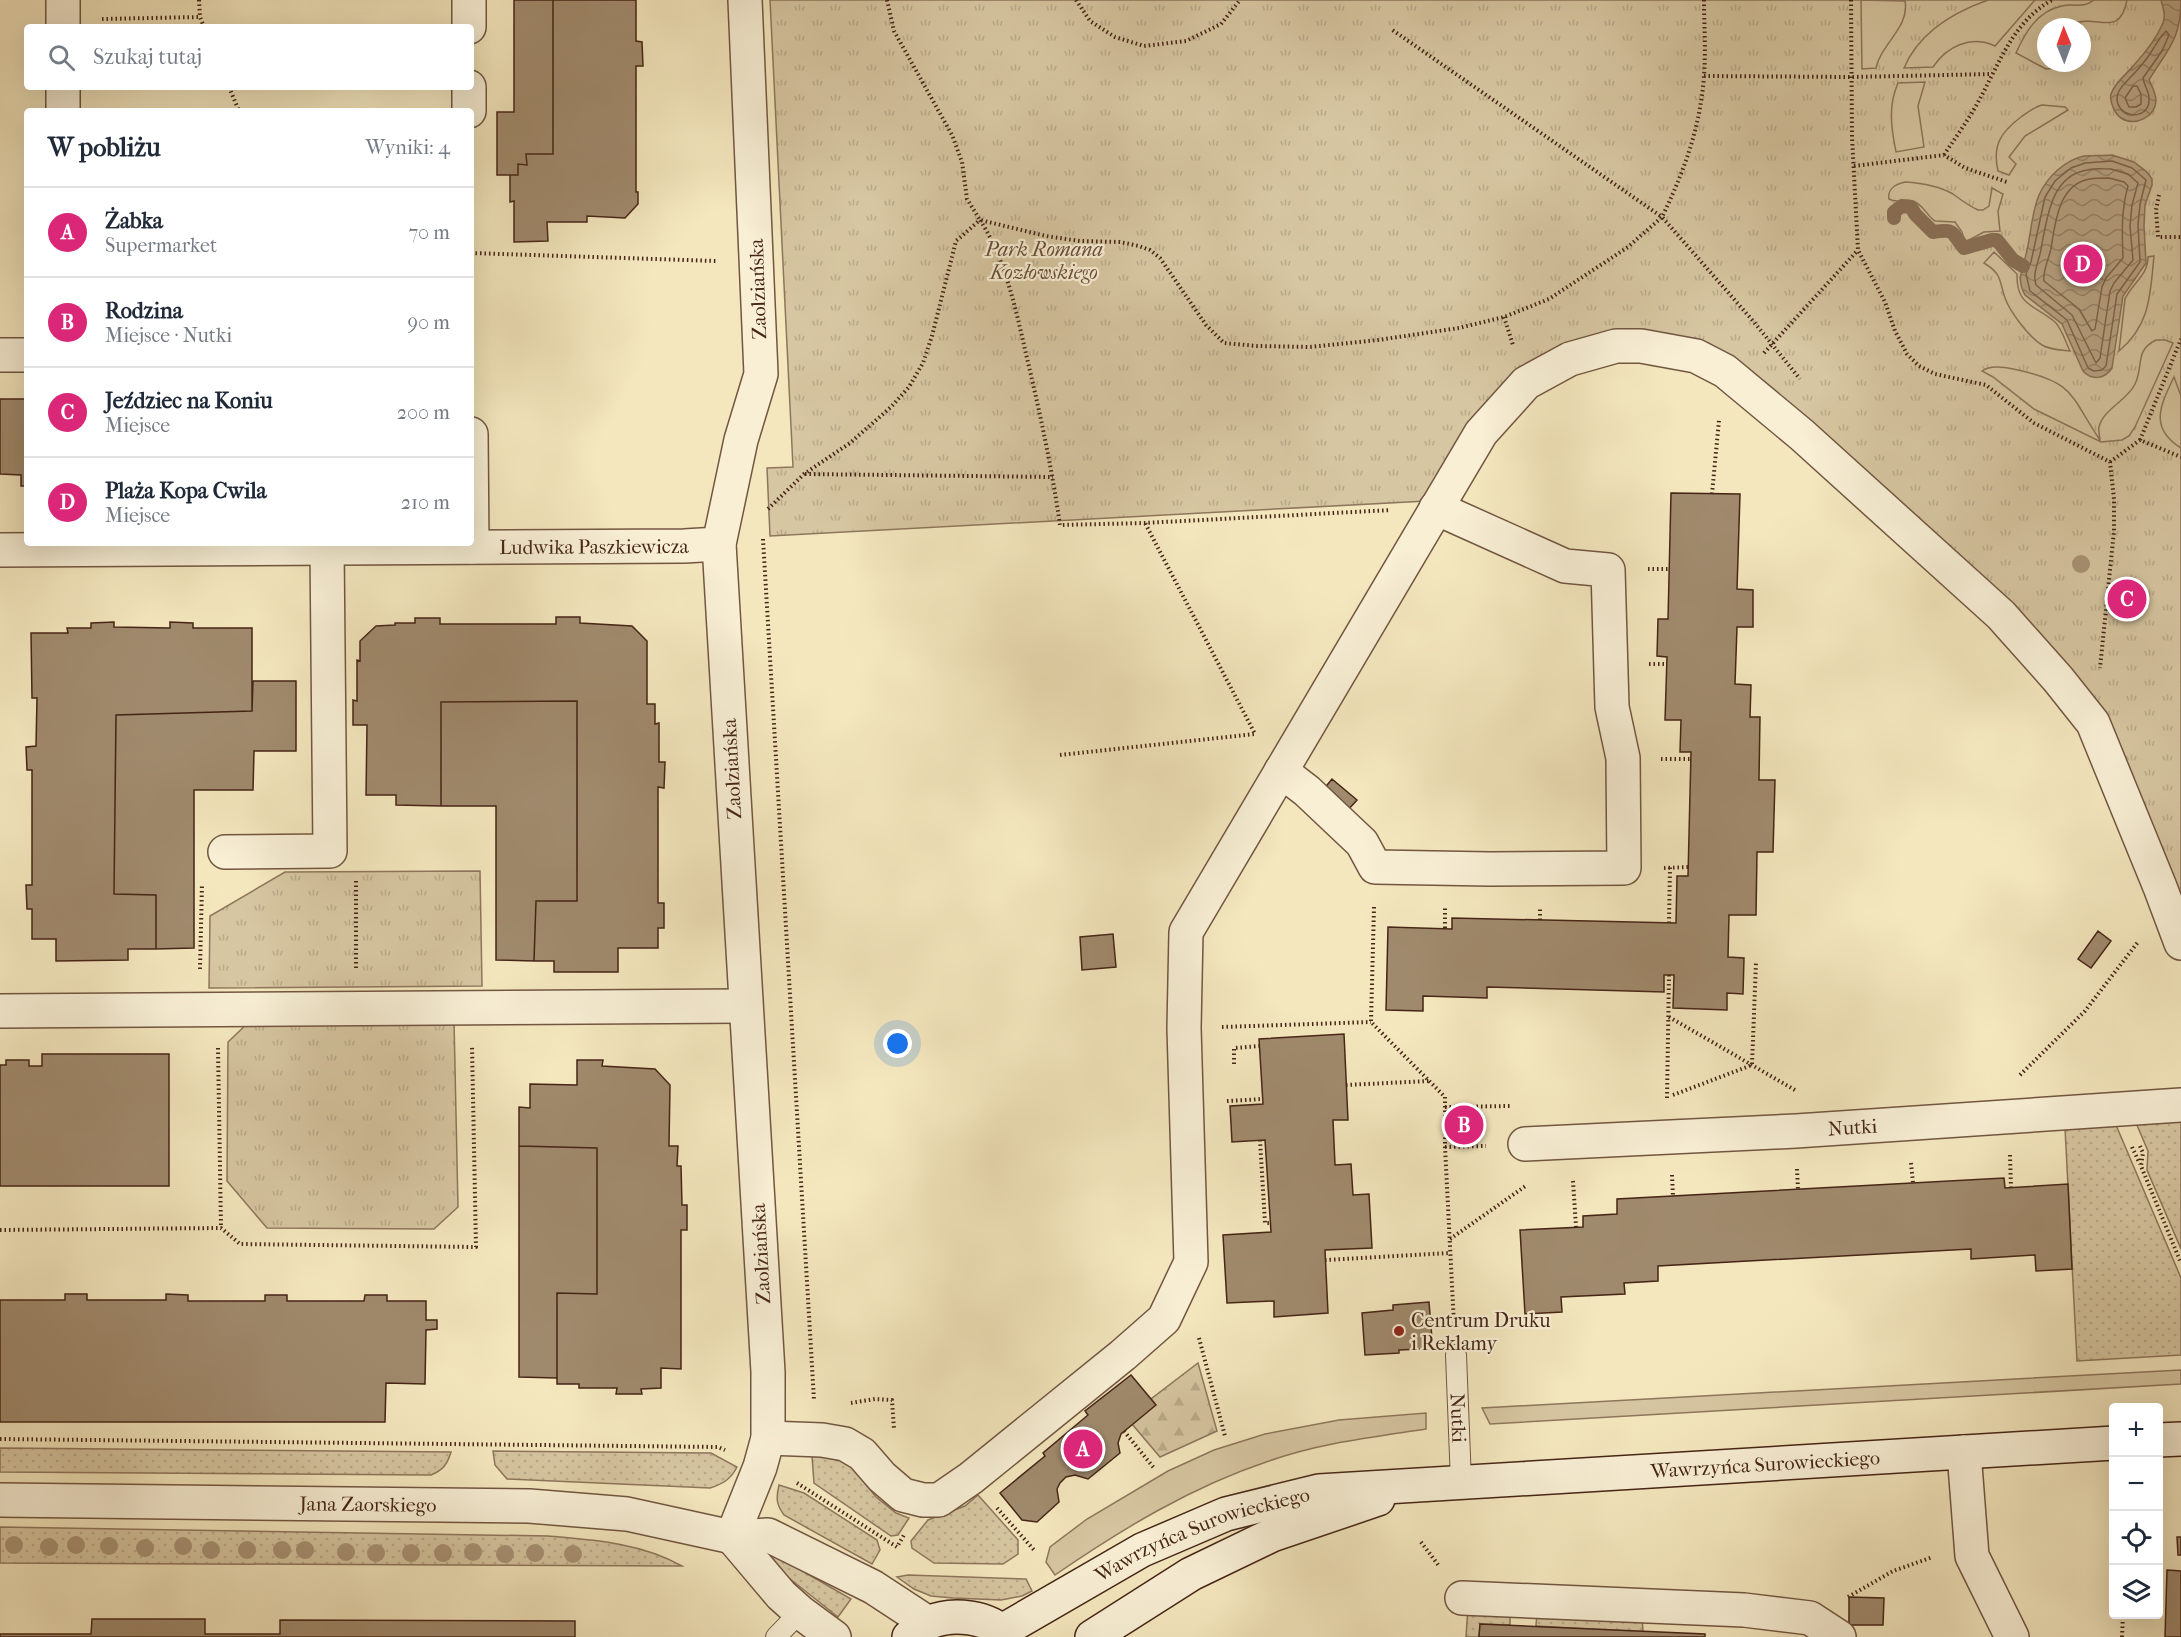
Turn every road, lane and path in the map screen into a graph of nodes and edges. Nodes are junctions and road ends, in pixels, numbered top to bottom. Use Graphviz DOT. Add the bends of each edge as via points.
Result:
graph roads {
  1 [pos="199,0"];
  2 [pos="469,0"];
  3 [pos="745,0"];
  4 [pos="887,0"];
  5 [pos="1076,0"];
  6 [pos="1240,0"];
  7 [pos="1704,0"];
  8 [pos="1851,0"];
  9 [pos="2052,0"];
  10 [pos="63,15"];
  11 [pos="200,17"];
  12 [pos="203,24"];
  13 [pos="469,24"];
  14 [pos="1391,29"];
  15 [pos="1992,74"];
  16 [pos="1704,76"];
  17 [pos="1852,78"];
  18 [pos="63,90"];
  19 [pos="230,90"];
  20 [pos="469,90"];
  21 [pos="63,108"];
  22 [pos="238,108"];
  23 [pos="469,108"];
  24 [pos="1944,155"];
  25 [pos="1854,166"];
  26 [pos="2007,182"];
  27 [pos="2159,195"];
  28 [pos="1662,217"];
  29 [pos="980,220"];
  30 [pos="2181,237"];
  31 [pos="1858,250"];
  32 [pos="474,253"];
  33 [pos="757,261"];
  34 [pos="1754,322"];
  35 [pos="2181,339"];
  36 [pos="1773,343"];
  37 [pos="0,355"];
  38 [pos="24,355"];
  39 [pos="1725,371"];
  40 [pos="2140,440"];
  41 [pos="2181,457"];
  42 [pos="2110,462"];
  43 [pos="804,474"];
  44 [pos="1053,477"];
  45 [pos="1712,494"];
  46 [pos="1437,508"];
  47 [pos="766,515"];
  48 [pos="1145,522"];
  49 [pos="763,536"];
  50 [pos="719,544"];
  51 [pos="472,547"];
  52 [pos="327,548"];
  53 [pos="0,550"];
  54 [pos="2093,723"];
  55 [pos="1060,755"];
  56 [pos="1281,771"];
  57 [pos="330,851"];
  58 [pos="225,852"];
  59 [pos="1375,867"];
  60 [pos="1670,867"];
  61 [pos="2160,887"];
  62 [pos="1669,923"];
  63 [pos="2181,943"];
  64 [pos="1756,962"];
  65 [pos="1669,975"];
  66 [pos="745,1006"];
  67 [pos="356,1007"];
  68 [pos="471,1007"];
  69 [pos="209,1009"];
  70 [pos="0,1011"];
  71 [pos="1669,1017"];
  72 [pos="1371,1022"];
  73 [pos="1184,1028"];
  74 [pos="1260,1046"];
  75 [pos="1234,1064"];
  76 [pos="1752,1065"];
  77 [pos="2015,1079"];
  78 [pos="1430,1081"];
  79 [pos="1346,1085"];
  80 [pos="1800,1093"];
  81 [pos="1667,1097"];
  82 [pos="1262,1099"];
  83 [pos="1222,1101"];
  84 [pos="1514,1106"];
  85 [pos="2181,1106"];
  86 [pos="1445,1107"];
  87 [pos="1666,1108"];
  88 [pos="2126,1110"];
  89 [pos="1260,1140"];
  90 [pos="1525,1144"];
  91 [pos="1466,1146"];
  92 [pos="1445,1147"];
  93 [pos="1490,1212"];
  94 [pos="1270,1223"];
  95 [pos="221,1228"];
  96 [pos="0,1230"];
  97 [pos="1449,1239"];
  98 [pos="1449,1253"];
  99 [pos="1325,1260"];
  100 [pos="2181,1263"];
  101 [pos="1455,1346"];
  102 [pos="814,1403"];
  103 [pos="1124,1431"];
  104 [pos="0,1439"];
  105 [pos="2181,1439"];
  106 [pos="2163,1440"];
  107 [pos="2109,1443"];
  108 [pos="764,1452"];
  109 [pos="1964,1452"];
  110 [pos="1154,1468"];
  111 [pos="1461,1482"];
  112 [pos="1417,1485"];
  113 [pos="0,1500"];
  114 [pos="922,1500"];
  115 [pos="732,1537"];
  116 [pos="1972,1556"];
  117 [pos="1462,1598"];
  118 [pos="800,1612"];
  119 [pos="1810,1618"];
  120 [pos="2123,1619"];
  121 [pos="918,1630"];
  122 [pos="1005,1634"];
  123 [pos="776,1637"];
  124 [pos="834,1637"];
  125 [pos="1092,1637"];
  126 [pos="1839,1637"];
  127 [pos="2012,1637"];
  128 [pos="2122,1637"];
  1 -- 11 [label="path"];
  2 -- 13 [label="street"];
  3 -- 33 [label="street, Zaolziańska"];
  4 -- 29 [label="path" via="894,31 952,135 962,162 967,200"];
  5 -- 6 [label="path" via="1090,21 1115,37 1144,46 1186,41 1221,24"];
  7 -- 16 [label="path"];
  8 -- 17 [label="path"];
  9 -- 15 [label="path" via="2019,28"];
  10 -- 11 [label="path"];
  11 -- 12 [label="path"];
  14 -- 28 [label="path"];
  15 -- 17 [label="path"];
  15 -- 24 [label="path"];
  16 -- 17 [label="path"];
  16 -- 28 [label="path" via="1694,136"];
  17 -- 25 [label="path"];
  18 -- 21 [label="street"];
  19 -- 22 [label="path"];
  20 -- 23 [label="street"];
  24 -- 25 [label="path"];
  24 -- 26 [label="path" via="1965,168"];
  25 -- 31 [label="path"];
  27 -- 30 [label="path" via="2158,237"];
  28 -- 29 [label="path" via="1628,247 1549,299 1504,317 1401,336 1310,347 1224,343 1206,325 1169,269 1150,250 1120,242 1046,236"];
  28 -- 34 [label="path"];
  29 -- 43 [label="path" via="956,241 932,336 909,387 850,443"];
  29 -- 44 [label="path" via="994,241 1017,315"];
  31 -- 36 [label="path"];
  31 -- 42 [label="path" via="1907,354 1919,366 1935,374 1986,385 2034,423"];
  32 -- 33 [label="path"];
  33 -- 50 [label="street, Zaolziańska" via="761,374 741,440"];
  35 -- 40 [label="path"];
  37 -- 38 [label="street"];
  39 -- 45 [label="path"];
  39 -- 46 [label="street" via="1696,356 1641,346 1616,346 1570,359 1526,383 1481,433"];
  39 -- 54 [label="street" via="1802,435 2001,615"];
  40 -- 41 [label="path"];
  40 -- 42 [label="path"];
  42 -- 54 [label="path" via="2114,531"];
  43 -- 44 [label="path"];
  43 -- 47 [label="path" via="770,506"];
  44 -- 48 [label="path" via="1060,525"];
  46 -- 48 [label="path"];
  46 -- 56 [label="street"];
  46 -- 59 [label="street" via="1565,566 1608,570 1612,707 1623,758 1624,868"];
  48 -- 55 [label="path" via="1255,734"];
  49 -- 102 [label="path"];
  50 -- 51 [label="street, Ludwika Paszkiewicza"];
  50 -- 66 [label="street, Zaolziańska"];
  51 -- 52 [label="street, Ludwika Paszkiewicza"];
  52 -- 53 [label="street, Ludwika Paszkiewicza"];
  52 -- 57 [label="street"];
  54 -- 61 [label="street"];
  56 -- 59 [label="street" via="1362,843"];
  56 -- 73 [label="street" via="1186,932"];
  57 -- 58 [label="street"];
  57 -- 67 [label="path" via="356,851"];
  58 -- 69 [label="path" via="202,881"];
  59 -- 72 [label="path"];
  60 -- 62 [label="path"];
  61 -- 63 [label="street"];
  61 -- 77 [label="path" via="2137,945 2085,1011"];
  64 -- 76 [label="path"];
  65 -- 71 [label="path"];
  66 -- 68 [label="street"];
  66 -- 108 [label="street, Zaolziańska" via="766,1348"];
  67 -- 68 [label="street"];
  67 -- 69 [label="street"];
  68 -- 95 [label="path" via="476,1247 240,1244"];
  69 -- 70 [label="street"];
  69 -- 95 [label="path"];
  71 -- 76 [label="path"];
  71 -- 81 [label="path"];
  72 -- 73 [label="path"];
  72 -- 78 [label="path"];
  73 -- 114 [label="street" via="1191,1262 1164,1319 971,1478 939,1500"];
  74 -- 75 [label="path" via="1234,1048"];
  76 -- 80 [label="path"];
  76 -- 81 [label="path"];
  78 -- 79 [label="path"];
  78 -- 86 [label="path" via="1445,1097"];
  81 -- 87 [label="path"];
  82 -- 83 [label="path"];
  84 -- 86 [label="path"];
  85 -- 88 [label="street, Nutki"];
  86 -- 92 [label="path"];
  88 -- 90 [label="street, Nutki"];
  88 -- 100 [label="path" via="2143,1153 2140,1166"];
  89 -- 94 [label="path" via="1265,1223"];
  91 -- 92 [label="path"];
  92 -- 97 [label="path"];
  93 -- 97 [label="path"];
  95 -- 96 [label="path"];
  97 -- 98 [label="path"];
  98 -- 99 [label="path"];
  98 -- 101 [label="path"];
  101 -- 111 [label="lane, Nutki"];
  103 -- 110 [label="path"];
  104 -- 108 [label="path" via="718,1447"];
  105 -- 106 [label="street"];
  107 -- 109 [label="street, Wawrzyńca Surowieckiego"];
  108 -- 114 [label="street" via="822,1440 845,1444 862,1454 903,1495"];
  108 -- 114 [label="path" via="805,1486 897,1547"];
  108 -- 115 [label="street, Zaolziańska"];
  109 -- 111 [label="street, Wawrzyńca Surowieckiego"];
  109 -- 116 [label="street"];
  111 -- 112 [label="street, Wawrzyńca Surowieckiego"];
  112 -- 122 [label="street, Wawrzyńca Surowieckiego" via="1318,1491 1226,1514 1142,1550"];
  112 -- 125 [label="street, Wawrzyńca Surowieckiego" via="1272,1536 1191,1574"];
  113 -- 115 [label="street, Jana Zaorskiego" via="529,1506 627,1514"];
  115 -- 118 [label="street"];
  115 -- 121 [label="street, Jana Zaorskiego" via="768,1536 873,1587"];
  116 -- 119 [label="path" via="1929,1557 1893,1571"];
  116 -- 127 [label="street"];
  117 -- 119 [label="street" via="1744,1610"];
  118 -- 123 [label="lane"];
  118 -- 124 [label="street"];
  119 -- 126 [label="street"];
  120 -- 128 [label="path"];
  121 -- 122 [label="street" via="953,1617 979,1619"];
}
